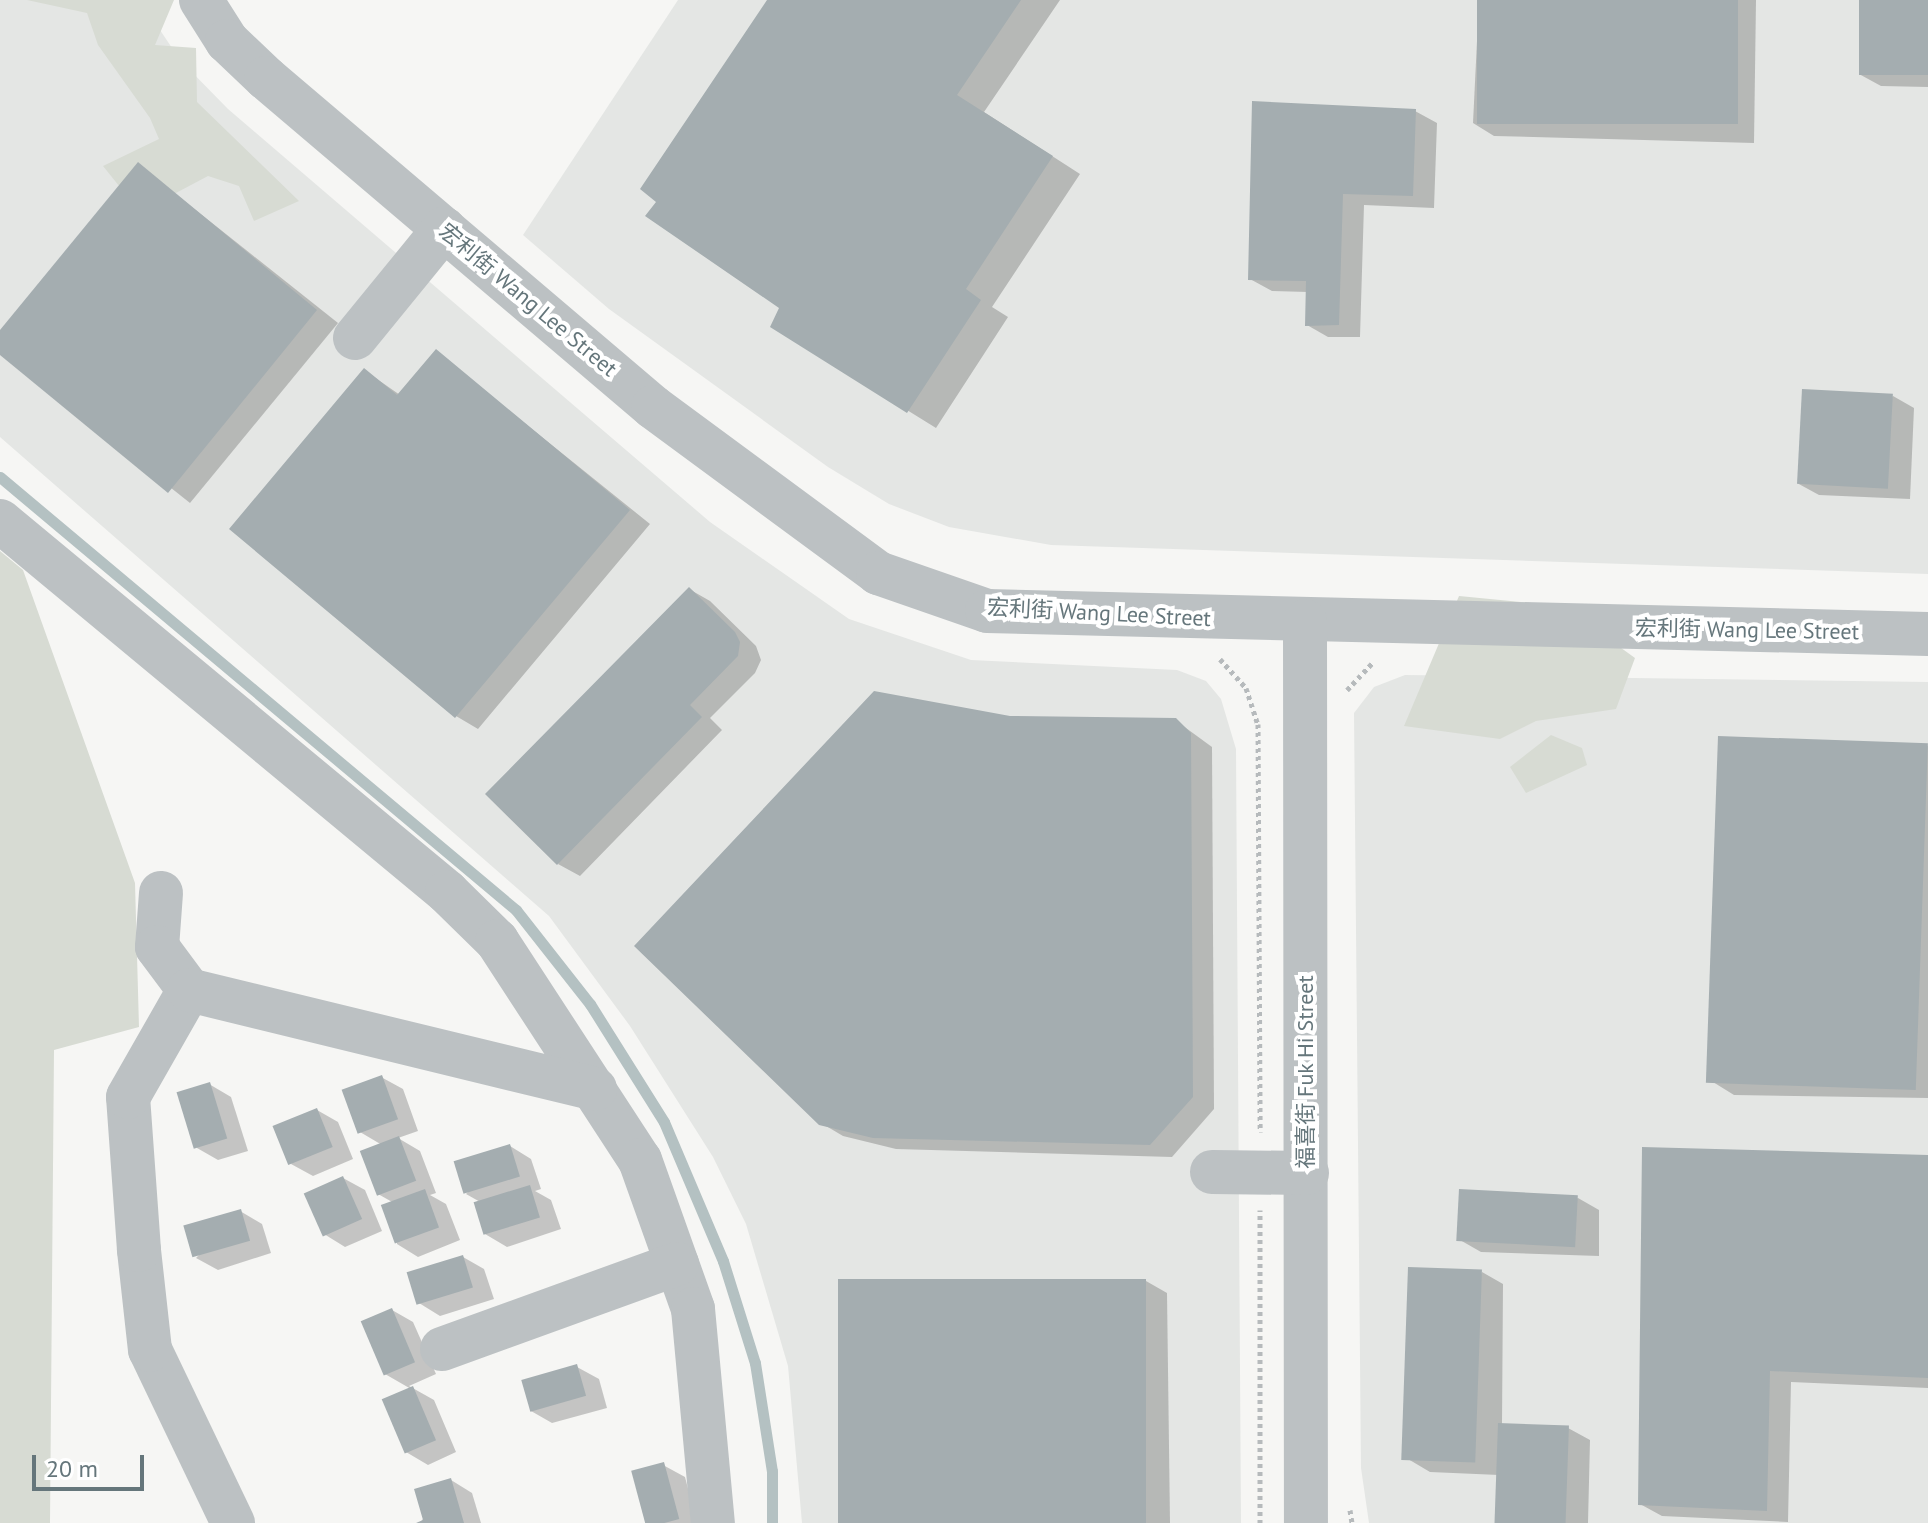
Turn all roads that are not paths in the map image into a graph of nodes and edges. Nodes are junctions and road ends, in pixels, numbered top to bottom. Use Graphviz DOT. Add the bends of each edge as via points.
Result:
graph roads {
  1 [pos="201,0"];
  2 [pos="444,229"];
  3 [pos="355,338"];
  4 [pos="0,521"];
  5 [pos="1305,621"];
  6 [pos="1928,634"];
  7 [pos="161,893"];
  8 [pos="189,990"];
  9 [pos="595,1089"];
  10 [pos="1212,1172"];
  11 [pos="1307,1173"];
  12 [pos="677,1264"];
  13 [pos="442,1349"];
  14 [pos="233,1523"];
  15 [pos="713,1523"];
  16 [pos="1306,1523"];
  1 -- 2 [label="street, 宏利街 Wang Lee Street" via="246,60"];
  2 -- 3 [label="street"];
  2 -- 5 [label="street, 宏利街 Wang Lee Street" via="653,407 878,573 987,611"];
  4 -- 9 [label="street" via="447,892 497,941"];
  5 -- 6 [label="street, 宏利街 Wang Lee Street"];
  5 -- 11 [label="street, 福喜街 Fuk Hi Street"];
  7 -- 8 [label="street" via="157,947"];
  8 -- 9 [label="street"];
  8 -- 14 [label="street" via="128,1097 139,1250 150,1350"];
  9 -- 12 [label="street" via="640,1160"];
  10 -- 11 [label="street"];
  11 -- 16 [label="street, 福喜街 Fuk Hi Street"];
  12 -- 13 [label="street"];
  12 -- 15 [label="street" via="693,1309"];
}
